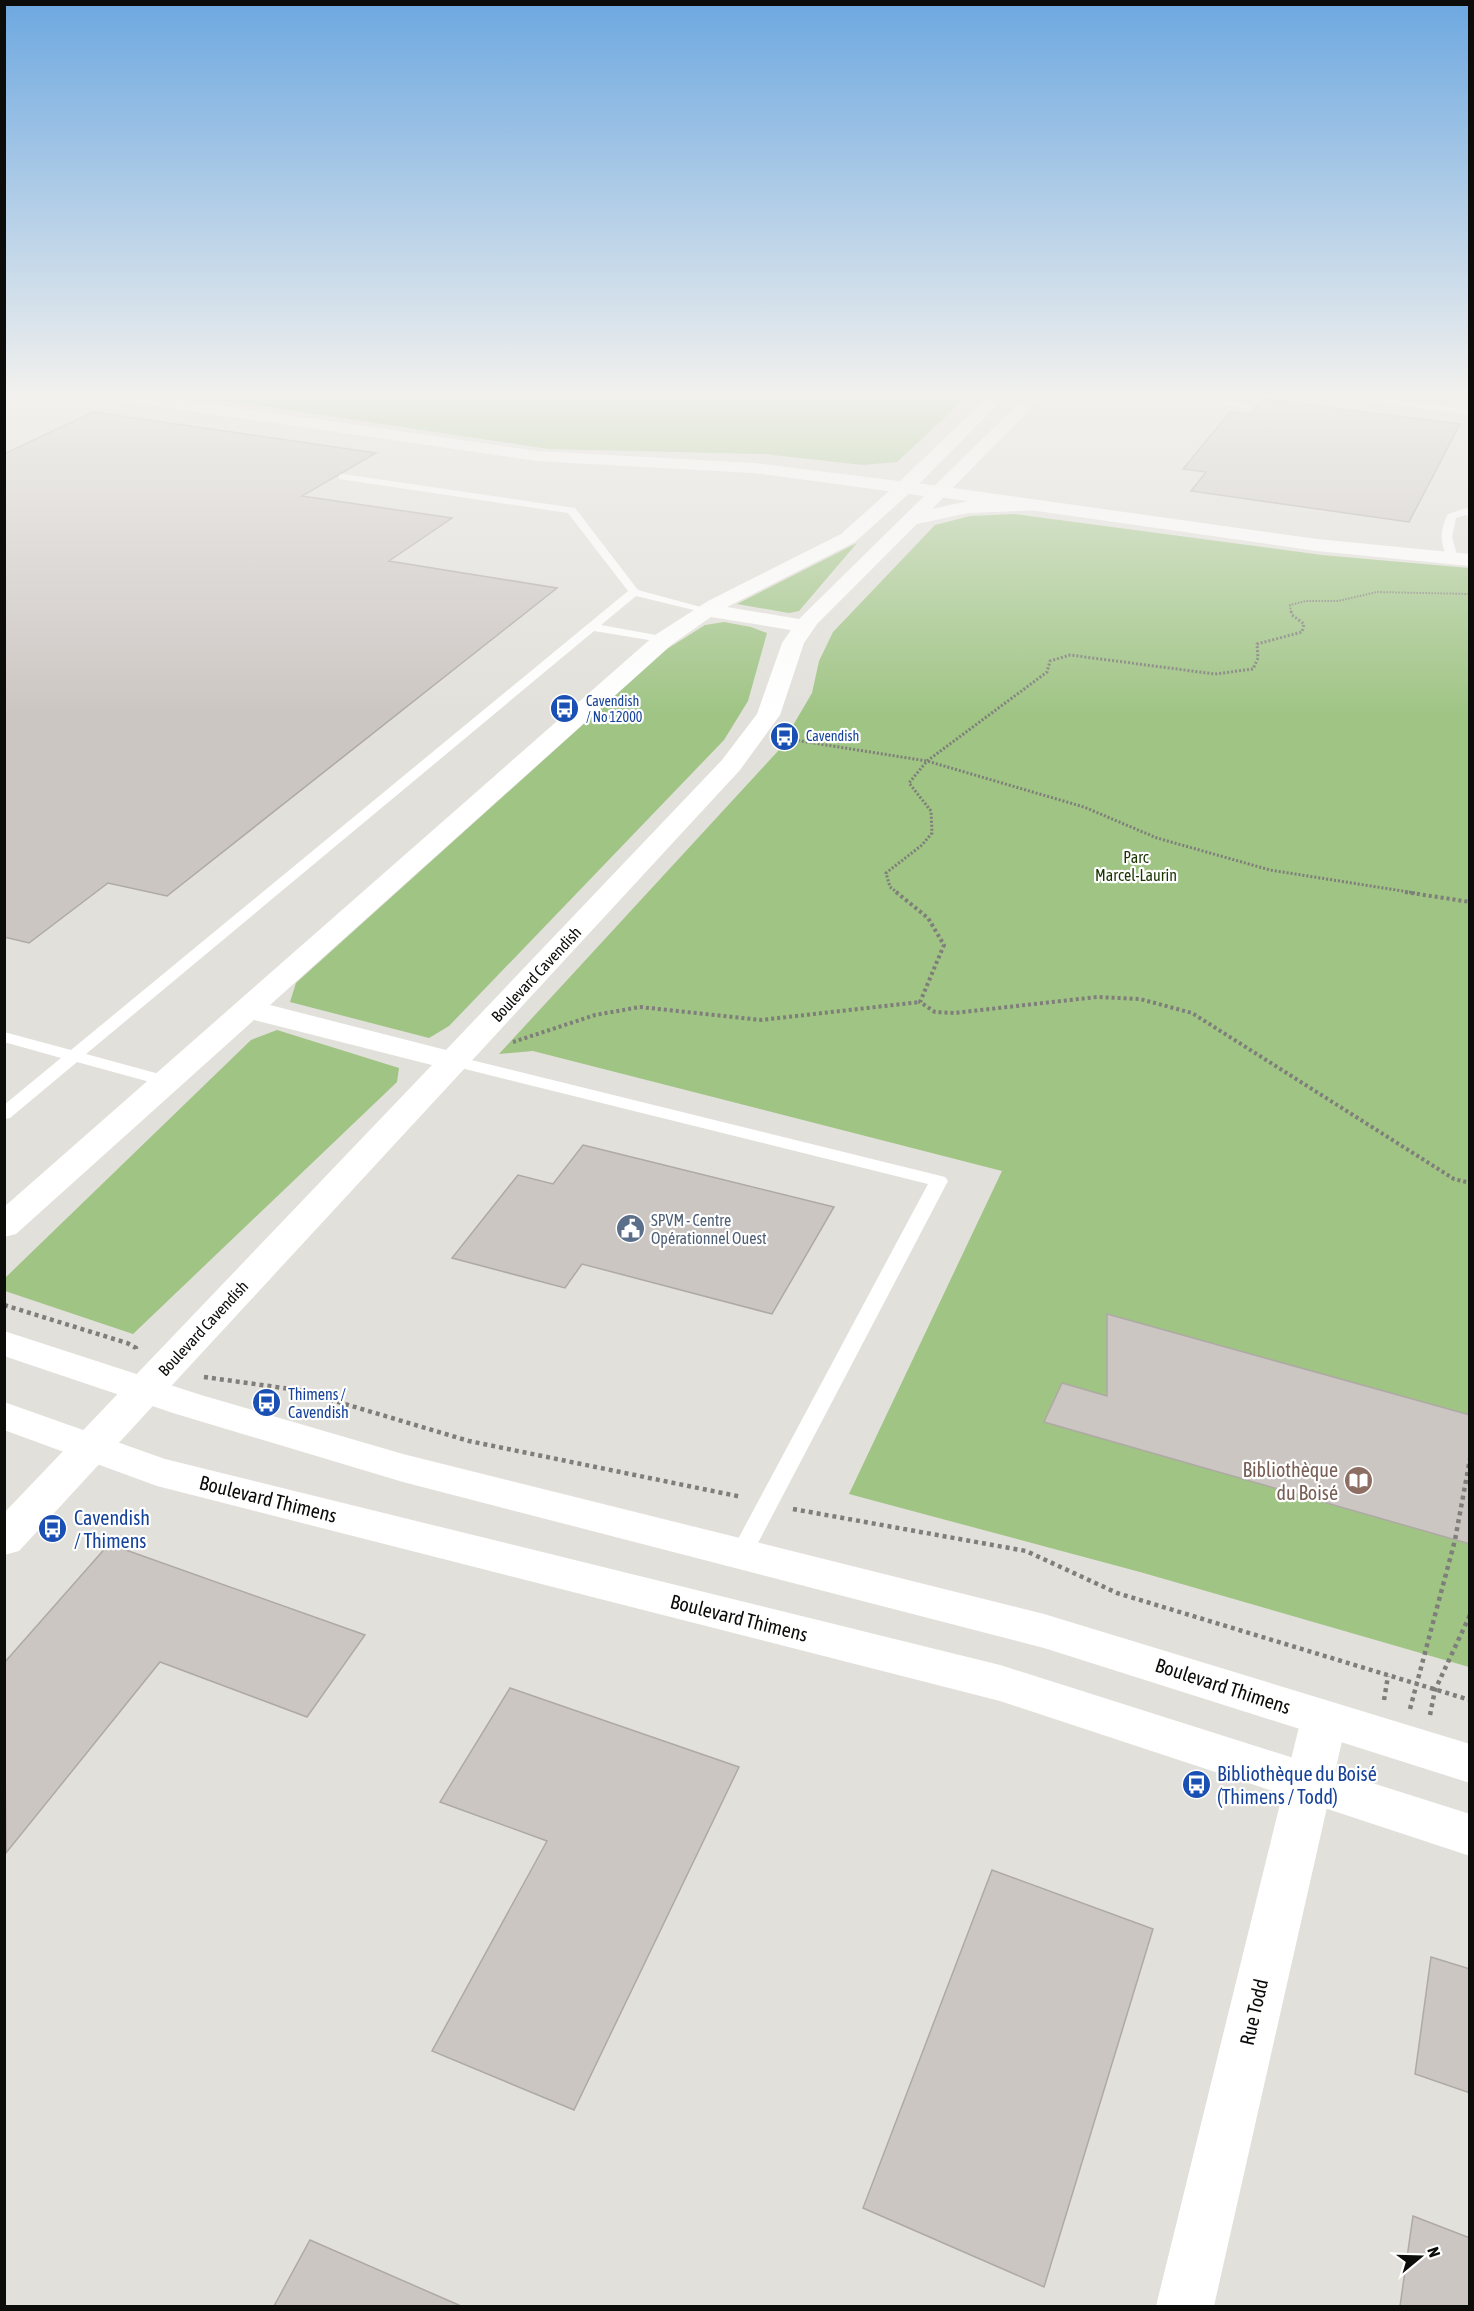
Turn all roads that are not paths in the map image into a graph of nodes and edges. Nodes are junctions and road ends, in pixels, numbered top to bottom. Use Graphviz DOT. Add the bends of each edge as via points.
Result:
graph roads {
  1 [pos="508,501"];
  2 [pos="889,501"];
  3 [pos="930,501"];
  4 [pos="1009,501"];
  5 [pos="1042,501"];
  6 [pos="1035,506"];
  7 [pos="1468,508"];
  8 [pos="911,519"];
  9 [pos="1460,555"];
  10 [pos="634,592"];
  11 [pos="706,610"];
  12 [pos="804,626"];
  13 [pos="591,627"];
  14 [pos="663,640"];
  15 [pos="248,1009"];
  16 [pos="4,1037"];
  17 [pos="74,1055"];
  18 [pos="455,1061"];
  19 [pos="168,1082"];
  20 [pos="4,1114"];
  21 [pos="4,1226"];
  22 [pos="4,1343"];
  23 [pos="142,1372"];
  24 [pos="4,1415"];
  25 [pos="92,1447"];
  26 [pos="4,1540"];
  27 [pos="741,1554"];
  28 [pos="1324,1719"];
  29 [pos="1470,1764"];
  30 [pos="1309,1783"];
  31 [pos="1470,1835"];
  32 [pos="1185,2307"];
  1 -- 10 [label="lane" via="571,510"];
  2 -- 11 [label="street" via="843,541"];
  3 -- 8 [label="street, Boulevard Cavendish"];
  4 -- 6 [label="street"];
  5 -- 9 [label="street"];
  6 -- 8 [label="street" via="968,507"];
  6 -- 9 [label="street" via="1317,545"];
  7 -- 9 [label="lane" via="1452,516 1446,528 1445,538"];
  8 -- 12 [label="street, Boulevard Cavendish"];
  10 -- 11 [label="lane"];
  10 -- 13 [label="lane"];
  11 -- 12 [label="street"];
  11 -- 14 [label="street"];
  12 -- 18 [label="street, Boulevard Cavendish" via="786,659 768,715 742,753"];
  13 -- 14 [label="lane"];
  13 -- 17 [label="lane"];
  14 -- 15 [label="street"];
  15 -- 18 [label="street"];
  15 -- 19 [label="street"];
  16 -- 17 [label="lane"];
  17 -- 19 [label="lane"];
  17 -- 20 [label="lane"];
  18 -- 23 [label="street, Boulevard Cavendish"];
  18 -- 27 [label="lane" via="939,1181"];
  19 -- 21 [label="street"];
  22 -- 23 [label="street, Boulevard Thimens"];
  23 -- 25 [label="street, Boulevard Cavendish"];
  23 -- 27 [label="street, Boulevard Thimens" via="403,1468"];
  24 -- 25 [label="street, Boulevard Thimens"];
  25 -- 26 [label="street, Boulevard Cavendish"];
  25 -- 30 [label="street, Boulevard Thimens" via="157,1472 991,1680"];
  27 -- 28 [label="street, Boulevard Thimens" via="1044,1631"];
  28 -- 29 [label="street, Boulevard Thimens"];
  28 -- 30 [label="street, Rue Todd"];
  30 -- 31 [label="street, Boulevard Thimens"];
  30 -- 32 [label="street, Rue Todd"];
}
